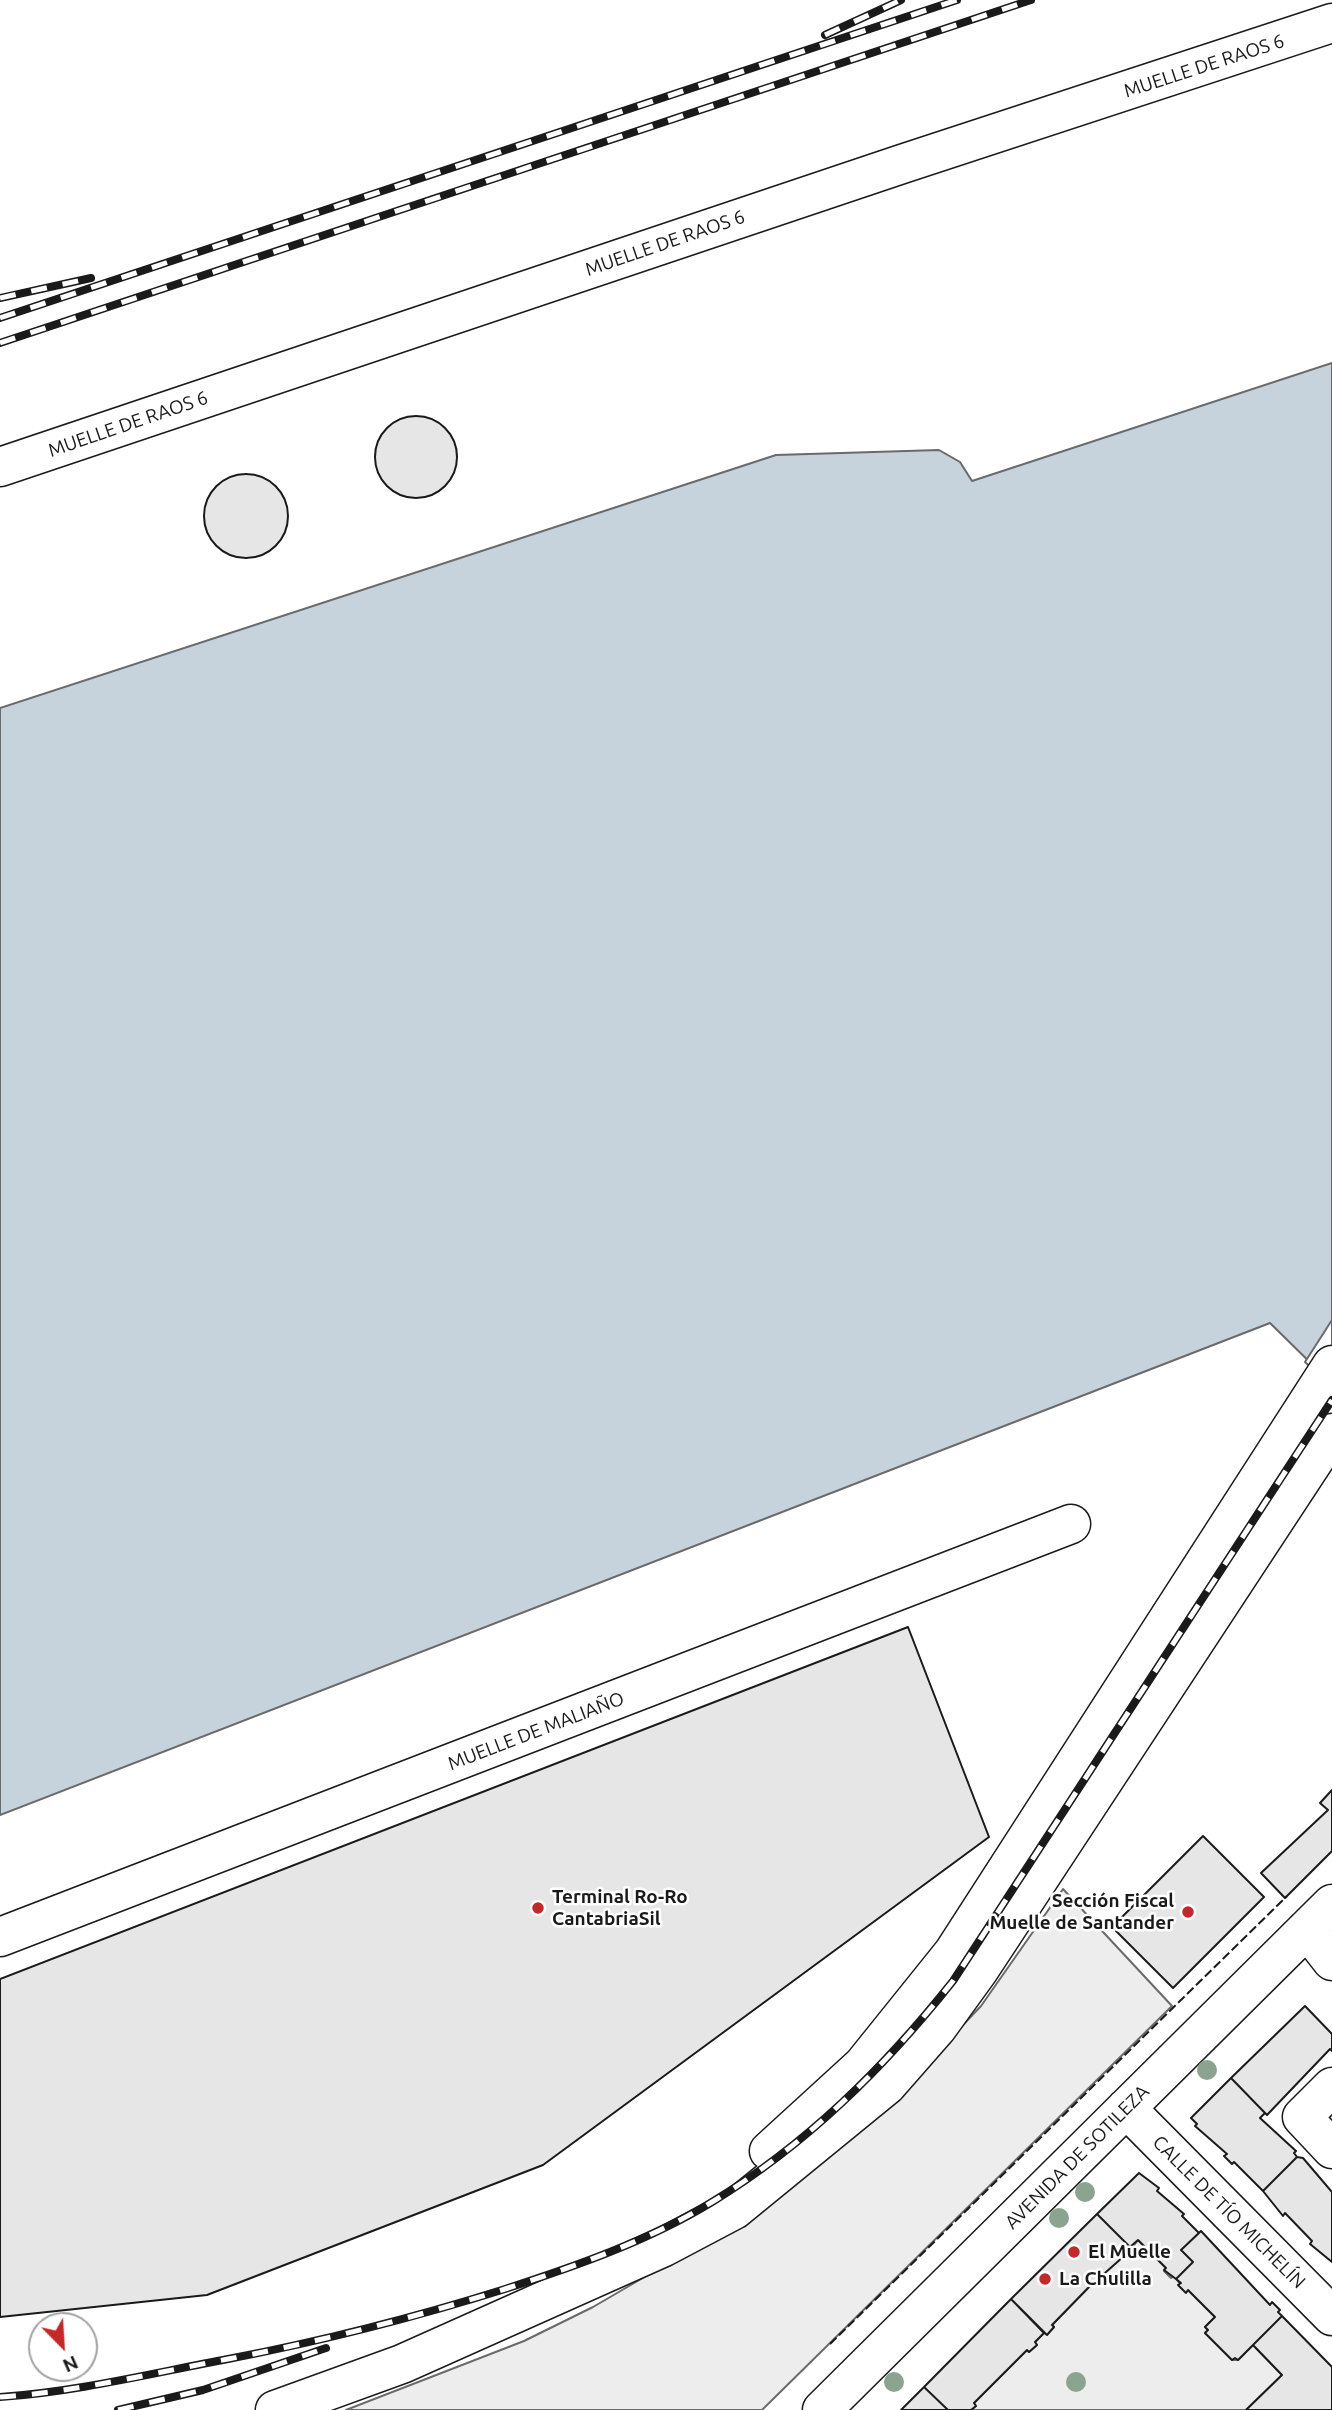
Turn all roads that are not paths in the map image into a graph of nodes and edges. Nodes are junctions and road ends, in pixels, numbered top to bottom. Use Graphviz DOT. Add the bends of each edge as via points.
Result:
graph roads {
  1 [pos="1332,23"];
  2 [pos="0,467"];
  3 [pos="1332,1365"];
  4 [pos="1310,1446"];
  5 [pos="1071,1524"];
  6 [pos="1320,1917"];
  7 [pos="0,1937"];
  8 [pos="1332,1961"];
  9 [pos="1332,2087"];
  10 [pos="1126,2108"];
  11 [pos="1332,2149"];
  12 [pos="1328,2305"];
  13 [pos="275,2410"];
  14 [pos="822,2410"];
  1 -- 2 [label="street, MUELLE DE RAOS 6"];
  3 -- 4 [label="street"];
  4 -- 13 [label="street" via="987,1959 937,2028 887,2085 734,2210 664,2247 402,2364"];
  5 -- 7 [label="street, MUELLE DE MALIAÑO"];
  6 -- 8 [label="street"];
  6 -- 10 [label="street, AVENIDA DE SOTILEZA"];
  9 -- 11 [label="street" via="1302,2117"];
  10 -- 12 [label="street, CALLE DE TÍO MICHELÍN"];
  10 -- 14 [label="street, AVENIDA DE SOTILEZA"];
}
